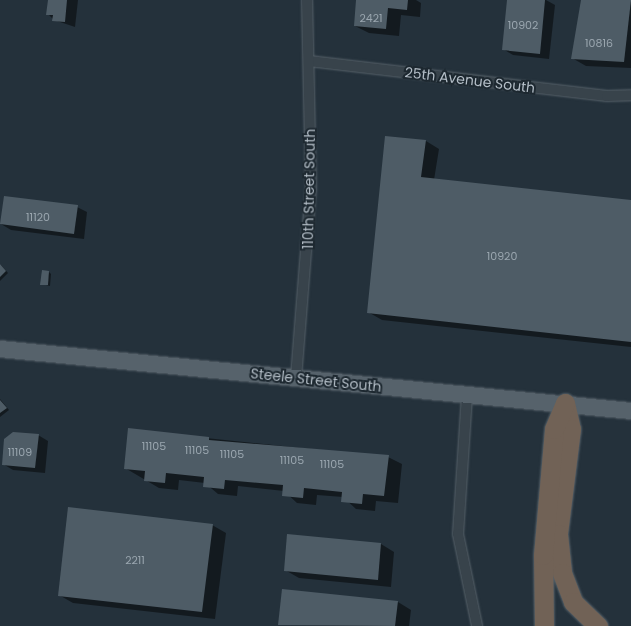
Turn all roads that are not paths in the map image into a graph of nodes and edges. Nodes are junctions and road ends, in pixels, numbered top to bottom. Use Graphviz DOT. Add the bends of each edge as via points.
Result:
graph roads {
  1 [pos="307,0"];
  2 [pos="309,61"];
  3 [pos="631,95"];
  4 [pos="0,349"];
  5 [pos="296,378"];
  6 [pos="467,395"];
  7 [pos="565,403"];
  8 [pos="631,411"];
  9 [pos="477,626"];
  10 [pos="544,626"];
  11 [pos="598,626"];
  1 -- 2 [label="street, 110th Street South"];
  2 -- 3 [label="street, 25th Avenue South" via="607,96"];
  2 -- 5 [label="street, 110th Street South" via="310,236"];
  4 -- 5 [label="main road, Steele Street South"];
  5 -- 6 [label="main road, Steele Street South"];
  6 -- 7 [label="main road, Steele Street South"];
  6 -- 9 [label="street" via="458,534"];
  7 -- 8 [label="main road, Steele Street South"];
  7 -- 10 [label="highway" via="554,429 543,555"];
  7 -- 11 [label="highway" via="572,429 558,534 562,572 573,602"];
}
